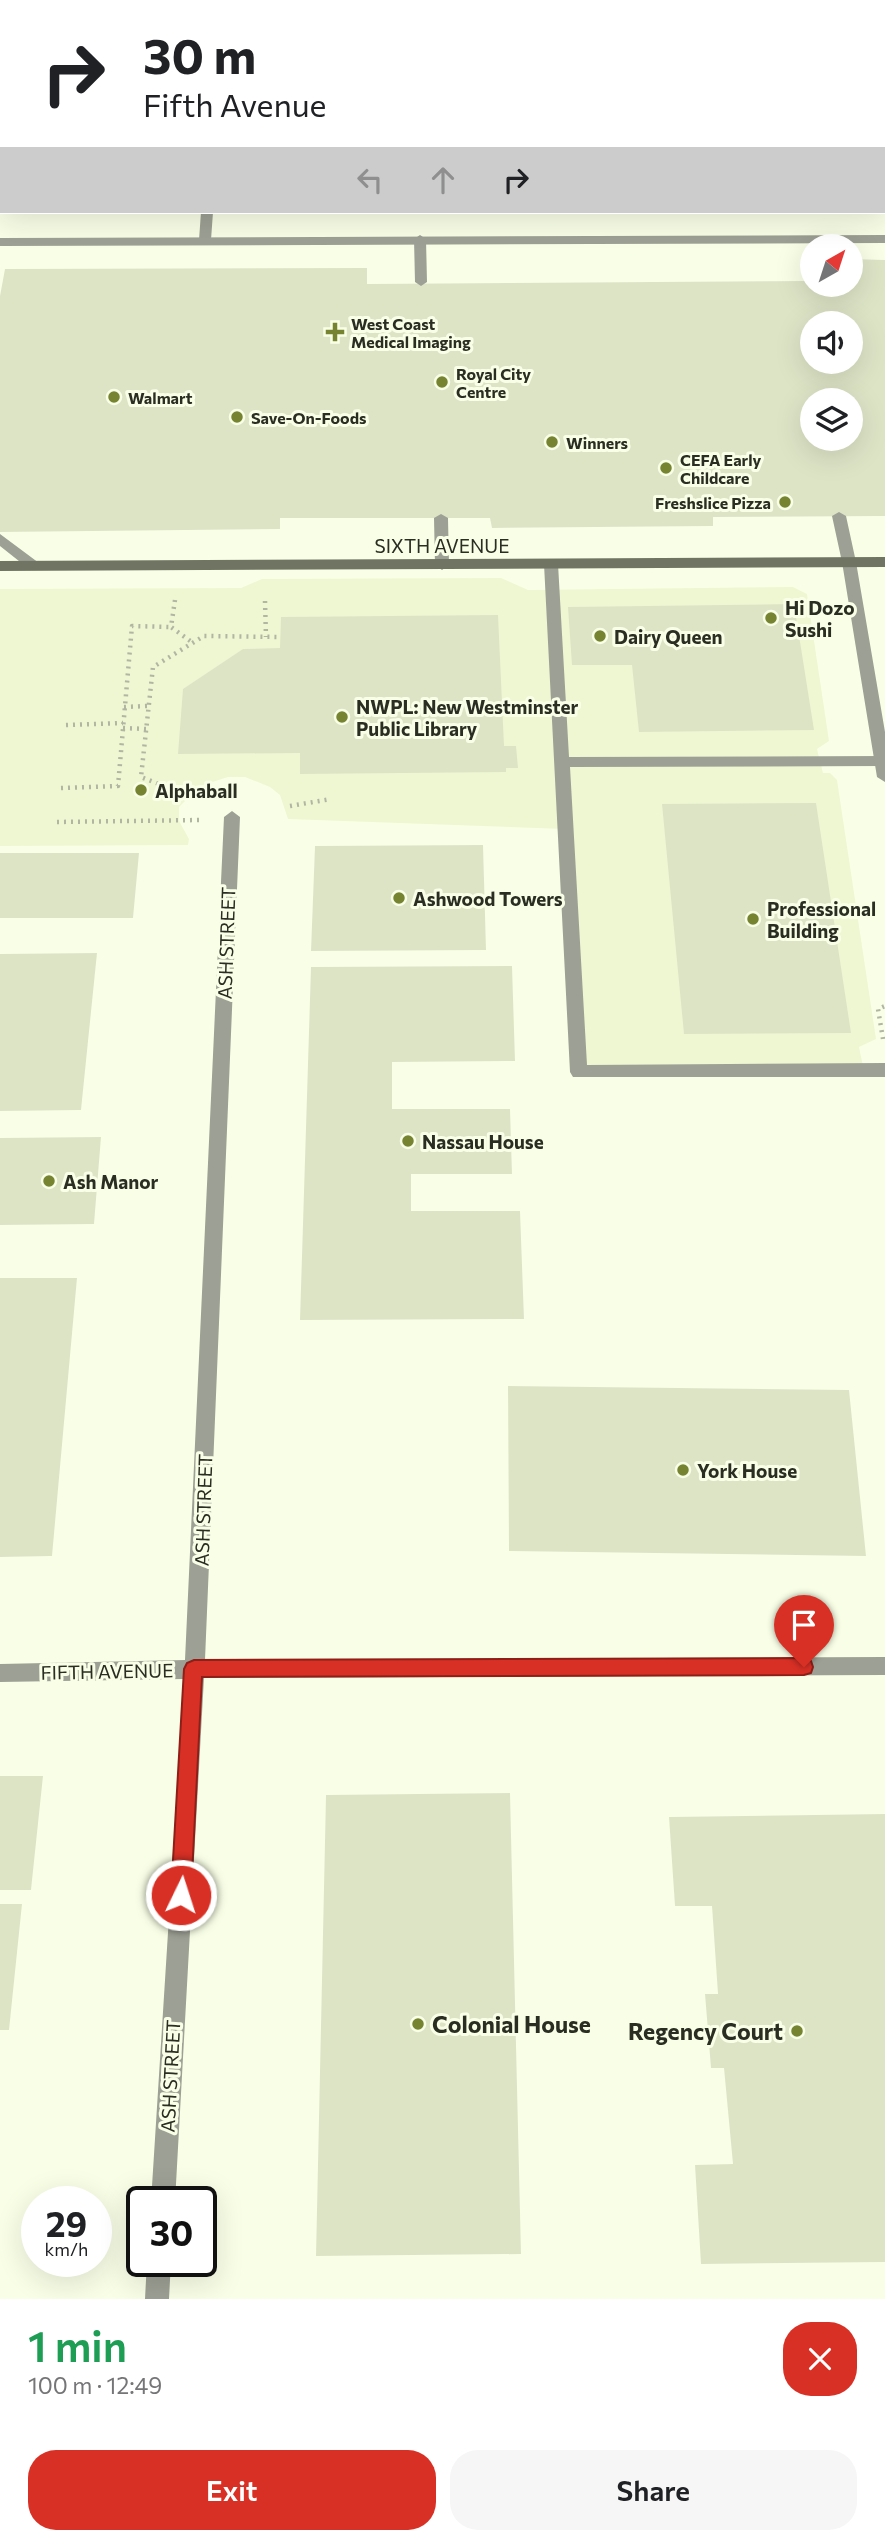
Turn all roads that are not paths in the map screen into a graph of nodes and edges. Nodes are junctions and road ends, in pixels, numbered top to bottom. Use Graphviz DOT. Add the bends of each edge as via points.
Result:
graph roads {
  1 [pos="207,214"];
  2 [pos="420,239"];
  3 [pos="885,239"];
  4 [pos="205,240"];
  5 [pos="0,242"];
  6 [pos="421,282"];
  7 [pos="839,516"];
  8 [pos="441,518"];
  9 [pos="0,539"];
  10 [pos="849,562"];
  11 [pos="885,562"];
  12 [pos="551,564"];
  13 [pos="442,565"];
  14 [pos="0,566"];
  15 [pos="34,566"];
  16 [pos="562,762"];
  17 [pos="884,766"];
  18 [pos="232,817"];
  19 [pos="885,1070"];
  20 [pos="885,1667"];
  21 [pos="194,1669"];
  22 [pos="0,1673"];
  23 [pos="164,2186"];
  24 [pos="158,2277"];
  25 [pos="157,2299"];
  1 -- 4 [label="street"];
  2 -- 3 [label="street"];
  2 -- 4 [label="street"];
  2 -- 6 [label="street"];
  4 -- 5 [label="street"];
  7 -- 10 [label="street"];
  8 -- 13 [label="street"];
  9 -- 15 [label="street"];
  10 -- 11 [label="street, SIXTH AVENUE"];
  10 -- 12 [label="street, SIXTH AVENUE"];
  10 -- 17 [label="street"];
  12 -- 13 [label="street, SIXTH AVENUE"];
  12 -- 16 [label="street"];
  13 -- 15 [label="street, SIXTH AVENUE"];
  14 -- 15 [label="street, SIXTH AVENUE"];
  16 -- 17 [label="street"];
  16 -- 19 [label="street" via="579,1072"];
  18 -- 21 [label="street, ASH STREET"];
  20 -- 21 [label="street, FIFTH AVENUE"];
  21 -- 22 [label="street, FIFTH AVENUE"];
  21 -- 23 [label="street, ASH STREET"];
  24 -- 25 [label="street"];
}
